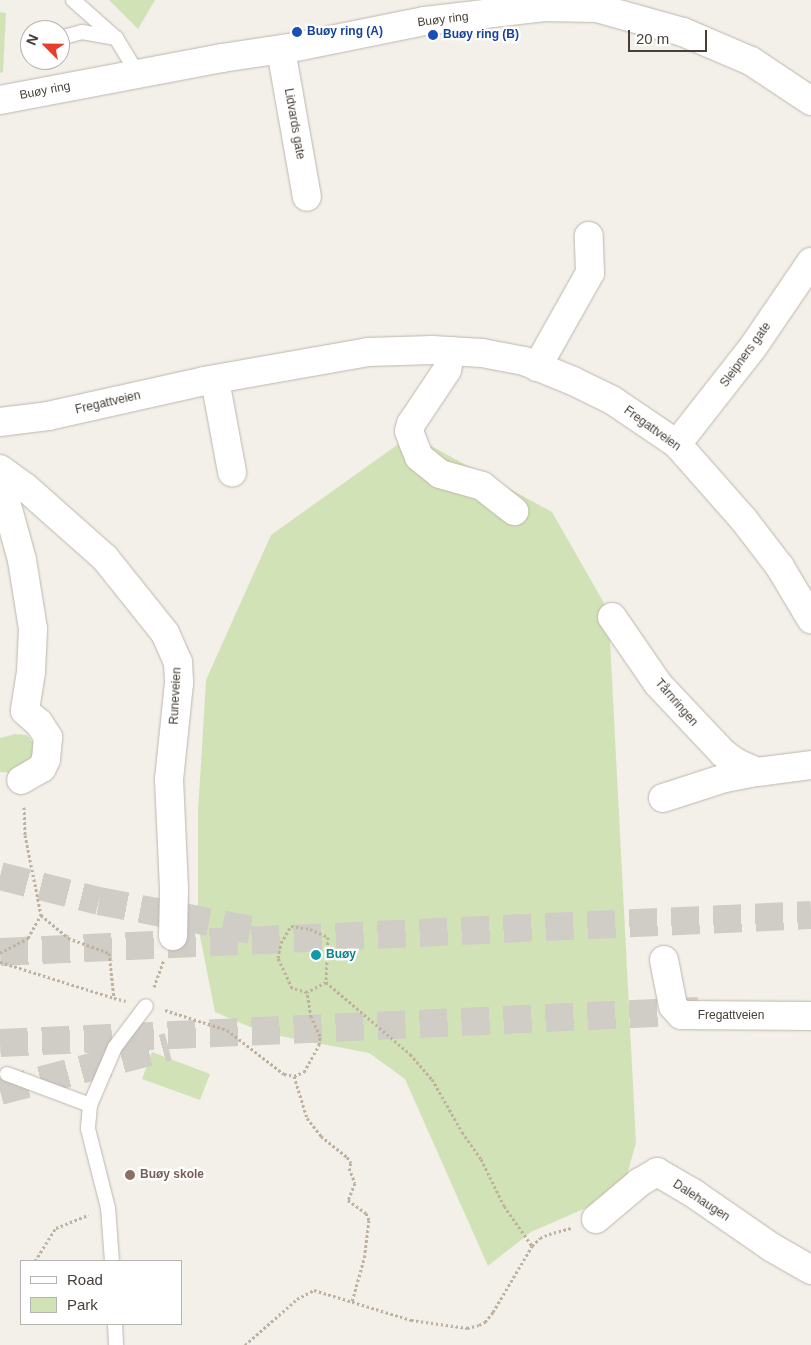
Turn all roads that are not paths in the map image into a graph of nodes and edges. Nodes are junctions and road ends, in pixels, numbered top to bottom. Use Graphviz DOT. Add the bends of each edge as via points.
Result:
graph roads {
  1 [pos="73,0"];
  2 [pos="423,10"];
  3 [pos="70,35"];
  4 [pos="116,38"];
  5 [pos="280,50"];
  6 [pos="138,74"];
  7 [pos="0,100"];
  8 [pos="811,101"];
  9 [pos="307,197"];
  10 [pos="589,236"];
  11 [pos="811,262"];
  12 [pos="451,351"];
  13 [pos="538,367"];
  14 [pos="215,380"];
  15 [pos="0,422"];
  16 [pos="677,444"];
  17 [pos="0,469"];
  18 [pos="232,472"];
  19 [pos="0,480"];
  20 [pos="514,510"];
  21 [pos="612,617"];
  22 [pos="811,619"];
  23 [pos="811,765"];
  24 [pos="756,772"];
  25 [pos="22,780"];
  26 [pos="663,798"];
  27 [pos="173,936"];
  28 [pos="664,960"];
  29 [pos="146,1006"];
  30 [pos="811,1016"];
  31 [pos="7,1074"];
  32 [pos="90,1105"];
  33 [pos="596,1218"];
  34 [pos="112,1260"];
  35 [pos="809,1263"];
  36 [pos="115,1325"];
  37 [pos="116,1345"];
  1 -- 4 [label="lane"];
  2 -- 5 [label="street, Buøy ring"];
  2 -- 8 [label="street, Buøy ring" via="597,8 683,32 751,61"];
  3 -- 4 [label="lane" via="82,32"];
  4 -- 6 [label="lane"];
  5 -- 6 [label="street, Buøy ring"];
  5 -- 9 [label="street, Lidvards gate"];
  6 -- 7 [label="street, Buøy ring"];
  10 -- 13 [label="street" via="590,273"];
  11 -- 16 [label="street, Sleipners gate" via="753,347"];
  12 -- 13 [label="street, Fregattveien" via="482,353"];
  12 -- 14 [label="street, Fregattveien" via="368,352"];
  12 -- 20 [label="street" via="448,370 411,424 409,431 413,442 419,456 440,474 482,486"];
  13 -- 16 [label="street, Fregattveien" via="612,400"];
  14 -- 15 [label="street, Fregattveien" via="48,416"];
  14 -- 18 [label="street"];
  16 -- 22 [label="street, Fregattveien" via="744,520 780,567"];
  17 -- 27 [label="street, Runeveien" via="105,558 165,633 178,662 179,683 169,779"];
  19 -- 25 [label="street" via="22,560 33,629 25,710 48,737 42,768"];
  21 -- 24 [label="street, Tårnringen" via="658,684 688,717 723,753"];
  23 -- 24 [label="street"];
  24 -- 26 [label="street" via="725,778"];
  28 -- 30 [label="street, Fregattveien" via="673,1006 681,1015"];
  29 -- 32 [label="lane" via="115,1047"];
  31 -- 32 [label="lane"];
  32 -- 34 [label="lane" via="88,1129 108,1208"];
  33 -- 35 [label="street, Dalehaugen" via="657,1172 779,1252"];
  36 -- 37 [label="lane"];
}
